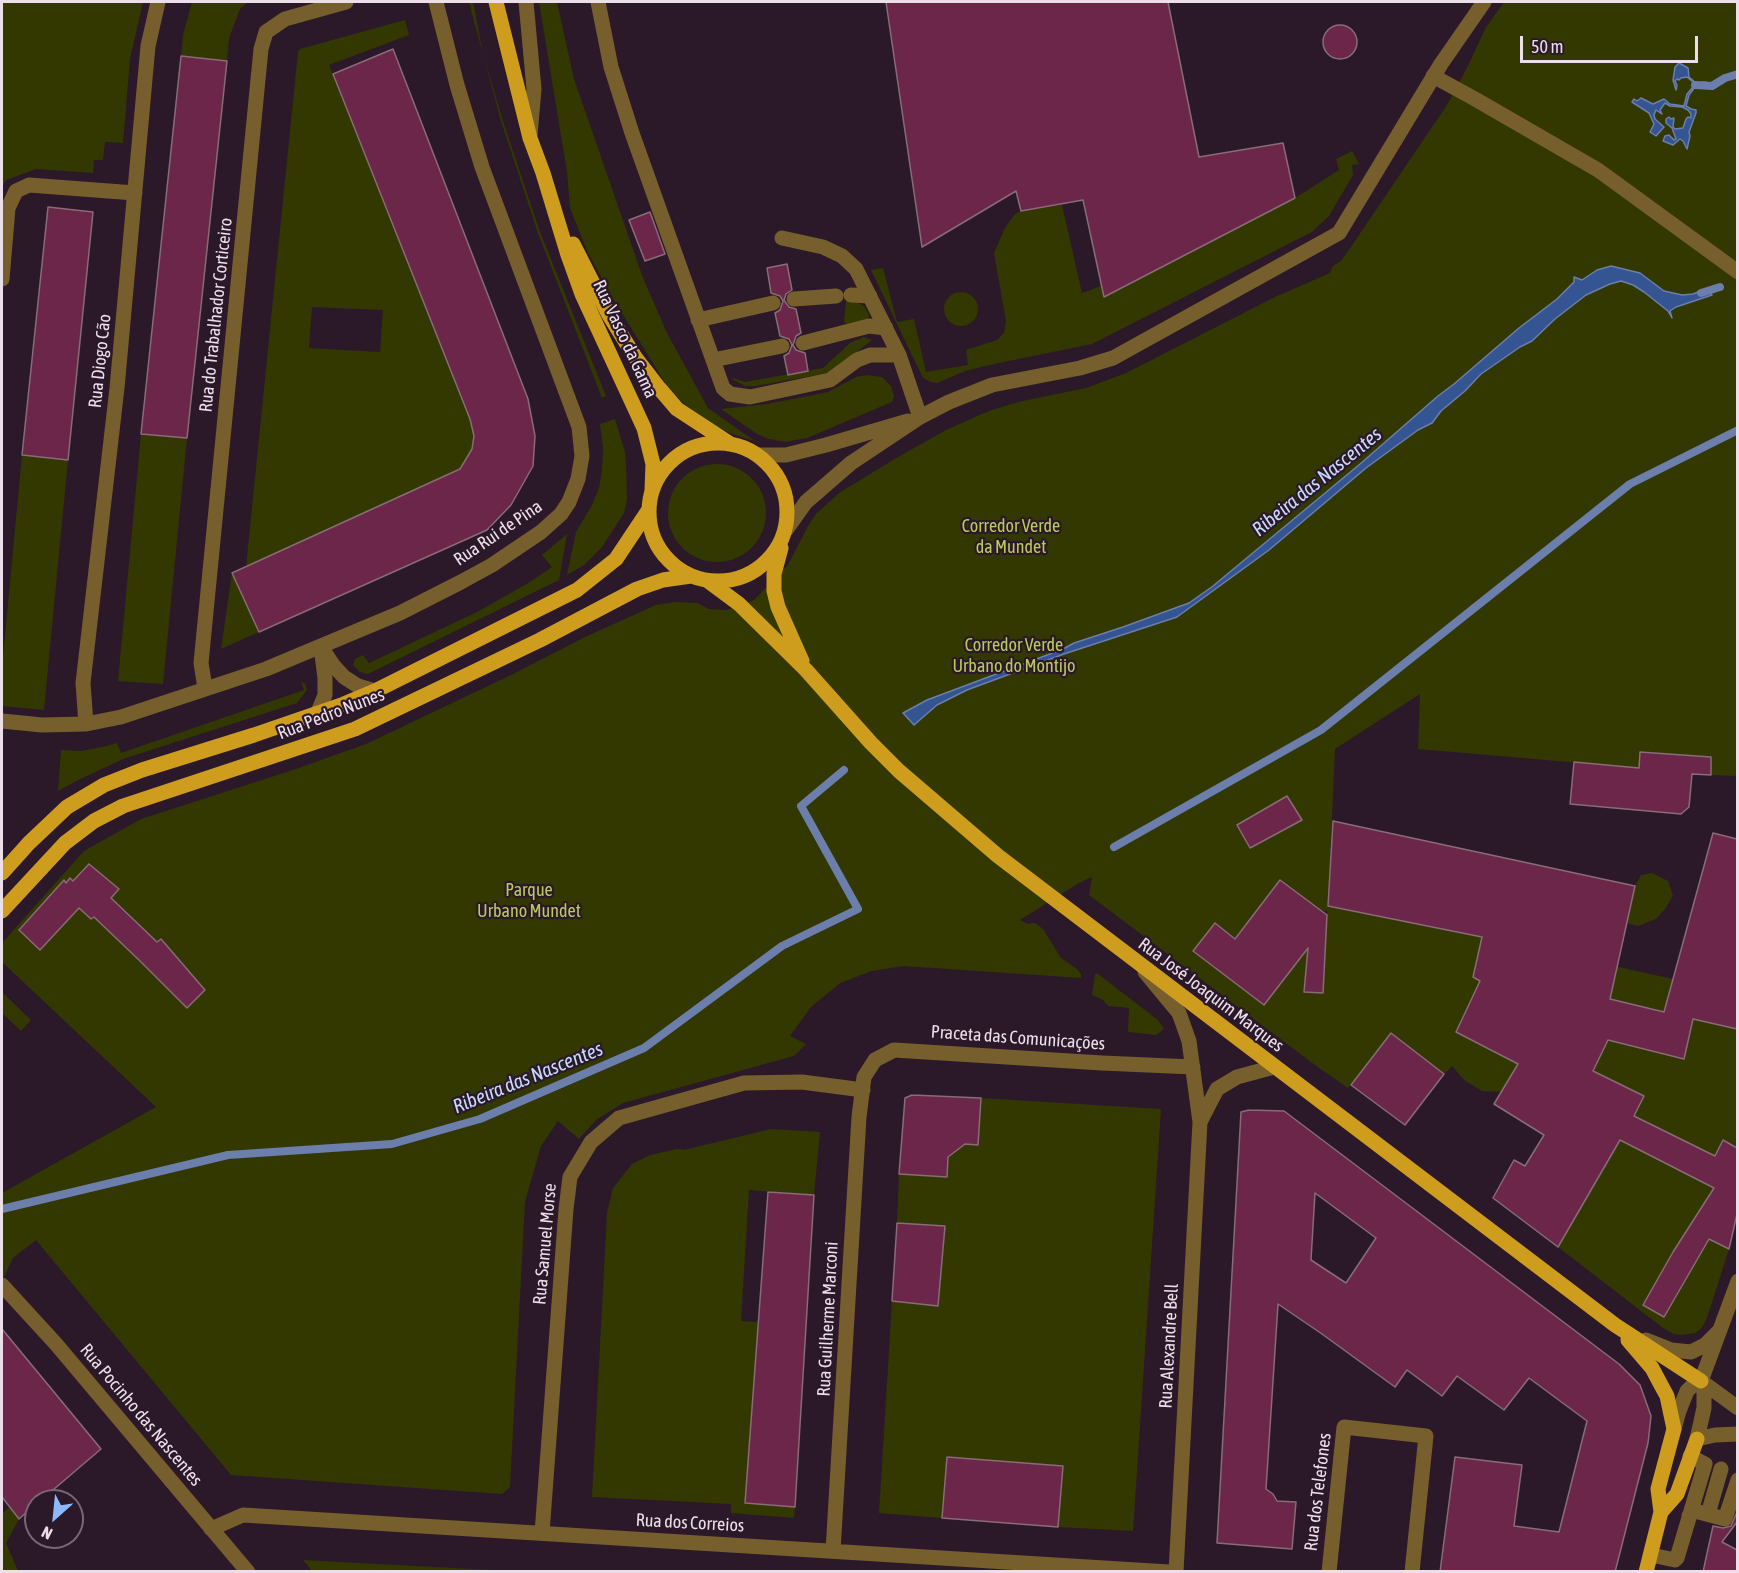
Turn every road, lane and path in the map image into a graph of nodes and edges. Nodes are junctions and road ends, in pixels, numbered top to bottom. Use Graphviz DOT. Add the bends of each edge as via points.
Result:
graph roads {
  1 [pos="158,2"];
  2 [pos="346,2"];
  3 [pos="436,2"];
  4 [pos="496,2"];
  5 [pos="526,2"];
  6 [pos="598,2"];
  7 [pos="1484,2"];
  8 [pos="1433,76"];
  9 [pos="530,138"];
  10 [pos="135,193"];
  11 [pos="553,205"];
  12 [pos="782,238"];
  13 [pos="1737,272"];
  14 [pos="2,279"];
  15 [pos="870,296"];
  16 [pos="794,299"];
  17 [pos="773,303"];
  18 [pos="698,320"];
  19 [pos="886,327"];
  20 [pos="803,343"];
  21 [pos="782,346"];
  22 [pos="898,355"];
  23 [pos="713,360"];
  24 [pos="920,417"];
  25 [pos="729,443"];
  26 [pos="759,455"];
  27 [pos="651,490"];
  28 [pos="648,511"];
  29 [pos="785,533"];
  30 [pos="692,576"];
  31 [pos="708,580"];
  32 [pos="321,647"];
  33 [pos="806,670"];
  34 [pos="205,688"];
  35 [pos="375,691"];
  36 [pos="318,712"];
  37 [pos="2,721"];
  38 [pos="86,724"];
  39 [pos="2,873"];
  40 [pos="2,910"];
  41 [pos="1137,963"];
  42 [pos="1193,1067"];
  43 [pos="1274,1067"];
  44 [pos="863,1090"];
  45 [pos="1200,1122"];
  46 [pos="1737,1281"];
  47 [pos="2,1285"];
  48 [pos="1615,1325"];
  49 [pos="1720,1330"];
  50 [pos="1701,1381"];
  51 [pos="1737,1408"];
  52 [pos="1674,1429"];
  53 [pos="1737,1434"];
  54 [pos="1697,1439"];
  55 [pos="1690,1456"];
  56 [pos="1705,1464"];
  57 [pos="1721,1469"];
  58 [pos="1737,1474"];
  59 [pos="1737,1480"];
  60 [pos="1661,1512"];
  61 [pos="1708,1514"];
  62 [pos="1689,1516"];
  63 [pos="211,1529"];
  64 [pos="542,1533"];
  65 [pos="833,1551"];
  66 [pos="1648,1565"];
  67 [pos="248,1572"];
  68 [pos="1169,1572"];
  69 [pos="1176,1572"];
  70 [pos="1329,1572"];
  71 [pos="1412,1572"];
  1 -- 10 [label="street, Rua Diogo Cão" via="148,46"];
  2 -- 34 [label="street, Rua do Trabalhador Corticeiro" via="285,19 266,32 261,49 201,663"];
  3 -- 32 [label="street, Rua Rui de Pina" via="482,167 579,427 582,456 578,479 561,514 492,565 400,613"];
  4 -- 9 [label="main road, Rua Vasco da Gama"];
  5 -- 9 [label="street" via="534,89"];
  6 -- 18 [label="street" via="611,67"];
  7 -- 8 [label="street"];
  8 -- 13 [label="street" via="1598,170"];
  8 -- 24 [label="street" via="1339,233 1113,357 1080,368 992,385"];
  9 -- 11 [label="main road, Rua Vasco da Gama"];
  10 -- 14 [label="street" via="29,185 16,190 8,208"];
  10 -- 38 [label="street, Rua Diogo Cão" via="83,683"];
  11 -- 25 [label="main road, Rua Vasco da Gama" via="635,357 677,409"];
  11 -- 27 [label="main road, Rua Vasco da Gama" via="582,294 644,428 653,464"];
  12 -- 15 [label="street" via="823,247 842,256 856,270"];
  15 -- 16 [label="street"];
  15 -- 19 [label="street"];
  17 -- 18 [label="street"];
  18 -- 23 [label="street"];
  19 -- 20 [label="street" via="869,326"];
  19 -- 22 [label="street"];
  21 -- 23 [label="street"];
  22 -- 23 [label="street" via="870,355 830,380 750,397 730,394 723,388"];
  22 -- 24 [label="street"];
  24 -- 26 [label="street" via="786,455"];
  24 -- 29 [label="street" via="822,487 806,502"];
  25 -- 26 [label="main road"];
  25 -- 27 [label="main road" via="709,442 673,458"];
  26 -- 29 [label="main road" via="784,488 788,509"];
  27 -- 28 [label="main road"];
  28 -- 30 [label="main road" via="651,531 660,550 674,566"];
  28 -- 35 [label="main road, Rua Pedro Nunes" via="616,559 577,590"];
  29 -- 31 [label="main road" via="775,553 746,576 728,581"];
  29 -- 33 [label="main road, Rua José Joaquim Marques" via="774,574 774,591"];
  30 -- 31 [label="main road"];
  30 -- 40 [label="main road, Rua Pedro Nunes" via="663,580 638,590 355,729 123,806 65,843"];
  31 -- 33 [label="main road, Rua José Joaquim Marques" via="739,604"];
  32 -- 34 [label="street, Rua Rui de Pina"];
  32 -- 35 [label="street" via="344,677"];
  32 -- 36 [label="street" via="325,695"];
  33 -- 41 [label="main road, Rua José Joaquim Marques" via="899,771 999,856"];
  34 -- 38 [label="street, Rua Rui de Pina" via="121,717"];
  35 -- 36 [label="main road, Rua Pedro Nunes"];
  36 -- 39 [label="main road, Rua Pedro Nunes" via="104,785 67,807"];
  37 -- 38 [label="street, Rua Rui de Pina"];
  41 -- 42 [label="street, Rua Alexandre Bell" via="1179,1013"];
  41 -- 43 [label="main road, Rua José Joaquim Marques"];
  42 -- 44 [label="street, Praceta das Comunicações" via="894,1050 875,1060 864,1077"];
  42 -- 45 [label="street, Rua Alexandre Bell"];
  43 -- 45 [label="street, Rua Alexandre Bell" via="1237,1077 1218,1089"];
  43 -- 48 [label="main road, Rua José Joaquim Marques"];
  44 -- 64 [label="street, Rua Samuel Morse" via="802,1082 744,1083 619,1118 591,1142 570,1177"];
  44 -- 65 [label="street, Rua Guilherme Marconi"];
  45 -- 69 [label="street, Rua Alexandre Bell"];
  46 -- 49 [label="street"];
  47 -- 63 [label="street, Rua Pocinho das Nascentes"];
  48 -- 49 [label="street" via="1656,1345 1684,1352 1705,1345"];
  48 -- 50 [label="main road, Rua José Joaquim Marques"];
  48 -- 52 [label="main road, Rua José Joaquim Marques" via="1653,1368 1667,1396"];
  49 -- 50 [label="street"];
  50 -- 51 [label="street, Rua José Joaquim Marques"];
  50 -- 52 [label="street" via="1687,1391"];
  50 -- 54 [label="street" via="1705,1400"];
  52 -- 60 [label="main road" via="1658,1488"];
  53 -- 54 [label="street"];
  54 -- 55 [label="main road"];
  55 -- 56 [label="street"];
  55 -- 60 [label="main road" via="1677,1494"];
  56 -- 57 [label="street"];
  56 -- 62 [label="street"];
  57 -- 58 [label="street"];
  57 -- 61 [label="street"];
  59 -- 61 [label="street" via="1725,1519"];
  60 -- 66 [label="main road"];
  61 -- 62 [label="street" via="1695,1511"];
  62 -- 66 [label="street" via="1676,1559 1656,1556"];
  63 -- 64 [label="street, Rua dos Correios" via="243,1515"];
  63 -- 67 [label="street, Rua Pocinho das Nascentes"];
  64 -- 65 [label="street, Rua dos Correios"];
  65 -- 68 [label="street, Rua dos Correios"];
  70 -- 71 [label="street, Rua dos Telefones" via="1344,1427 1426,1436"];
}
